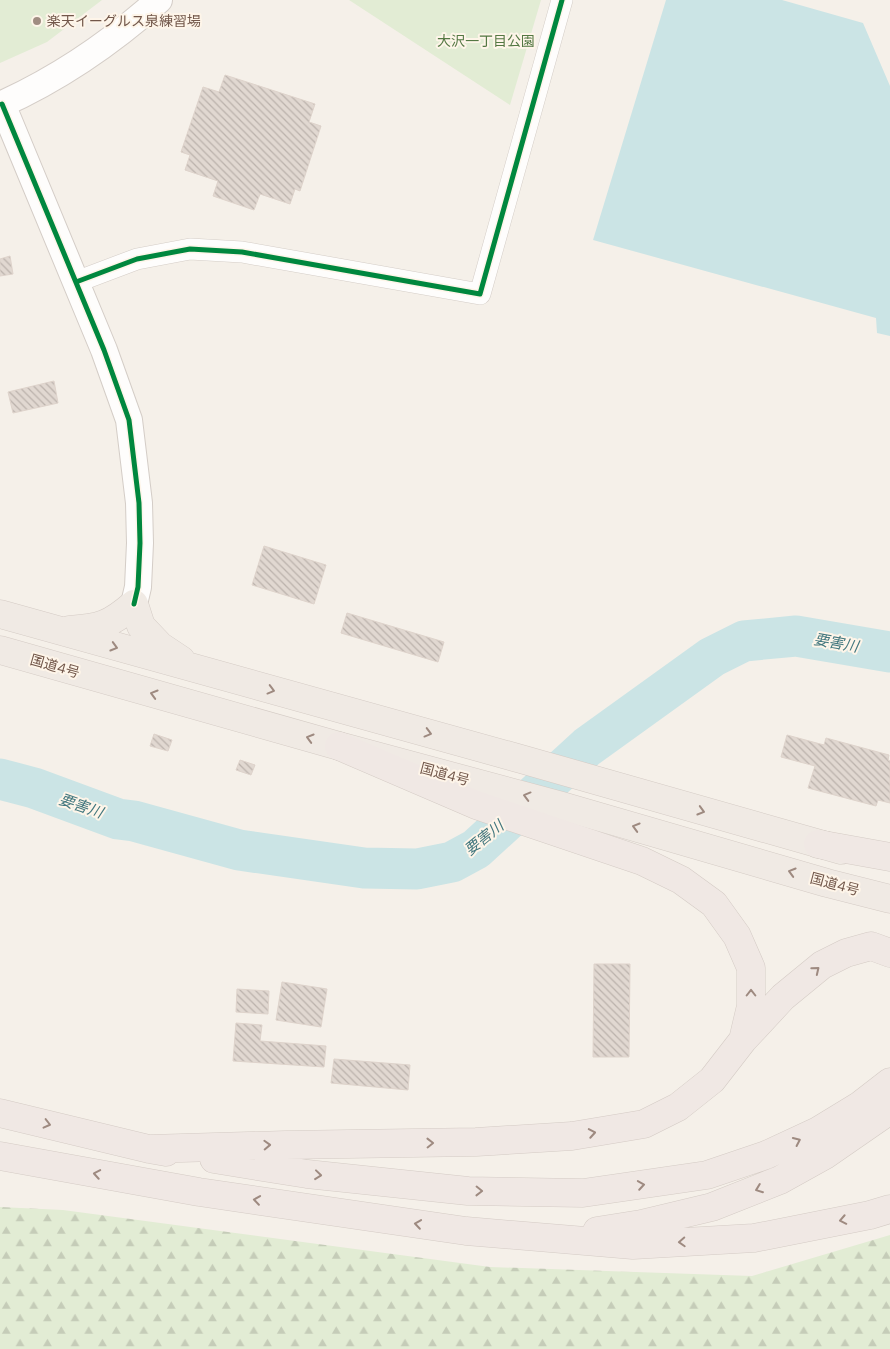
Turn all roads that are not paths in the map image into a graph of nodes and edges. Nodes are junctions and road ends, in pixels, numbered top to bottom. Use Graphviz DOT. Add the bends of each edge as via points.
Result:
graph roads {
  1 [pos="159,0"];
  2 [pos="562,0"];
  3 [pos="1,104"];
  4 [pos="76,282"];
  5 [pos="134,604"];
  6 [pos="0,614"];
  7 [pos="59,631"];
  8 [pos="0,650"];
  9 [pos="197,670"];
  10 [pos="484,796"];
  11 [pos="818,844"];
  12 [pos="890,857"];
  13 [pos="890,863"];
  14 [pos="890,899"];
  15 [pos="890,952"];
  16 [pos="743,1040"];
  17 [pos="890,1082"];
  18 [pos="890,1110"];
  19 [pos="0,1113"];
  20 [pos="149,1149"];
  21 [pos="0,1156"];
  22 [pos="890,1209"];
  23 [pos="466,1231"];
  1 -- 3 [label="street" via="94,52"];
  2 -- 4 [label="street" via="480,294 242,252 190,249 137,259"];
  3 -- 4 [label="street"];
  4 -- 5 [label="street" via="129,420 140,519 138,587"];
  5 -- 7 [label="highway" via="106,625"];
  5 -- 9 [label="highway" via="141,626 160,646"];
  6 -- 7 [label="highway"];
  7 -- 9 [label="highway, one-way"];
  10 -- 8 [label="highway, 国道4号, one-way" via="339,746"];
  9 -- 11 [label="highway, one-way"];
  14 -- 10 [label="highway, 国道4号, one-way" via="562,806"];
  16 -- 10 [label="highway, one-way" via="751,1006 751,968 737,936 714,904 681,880 642,861 540,826"];
  11 -- 12 [label="highway"];
  11 -- 13 [label="highway"];
  16 -- 15 [label="highway, one-way" via="784,996 822,965 846,953 871,946"];
  20 -- 16 [label="highway, one-way" via="476,1142 572,1136 644,1124 678,1107 712,1080"];
  20 -- 17 [label="highway, one-way" via="307,1174 459,1190 583,1193 707,1175 766,1155 818,1131"];
  18 -- 23 [label="highway, one-way" via="825,1155 780,1180 712,1207 641,1224 584,1233"];
  19 -- 20 [label="highway, one-way"];
  23 -- 21 [label="highway, one-way" via="199,1192"];
  22 -- 23 [label="highway, one-way" via="754,1238 633,1245"];
}
